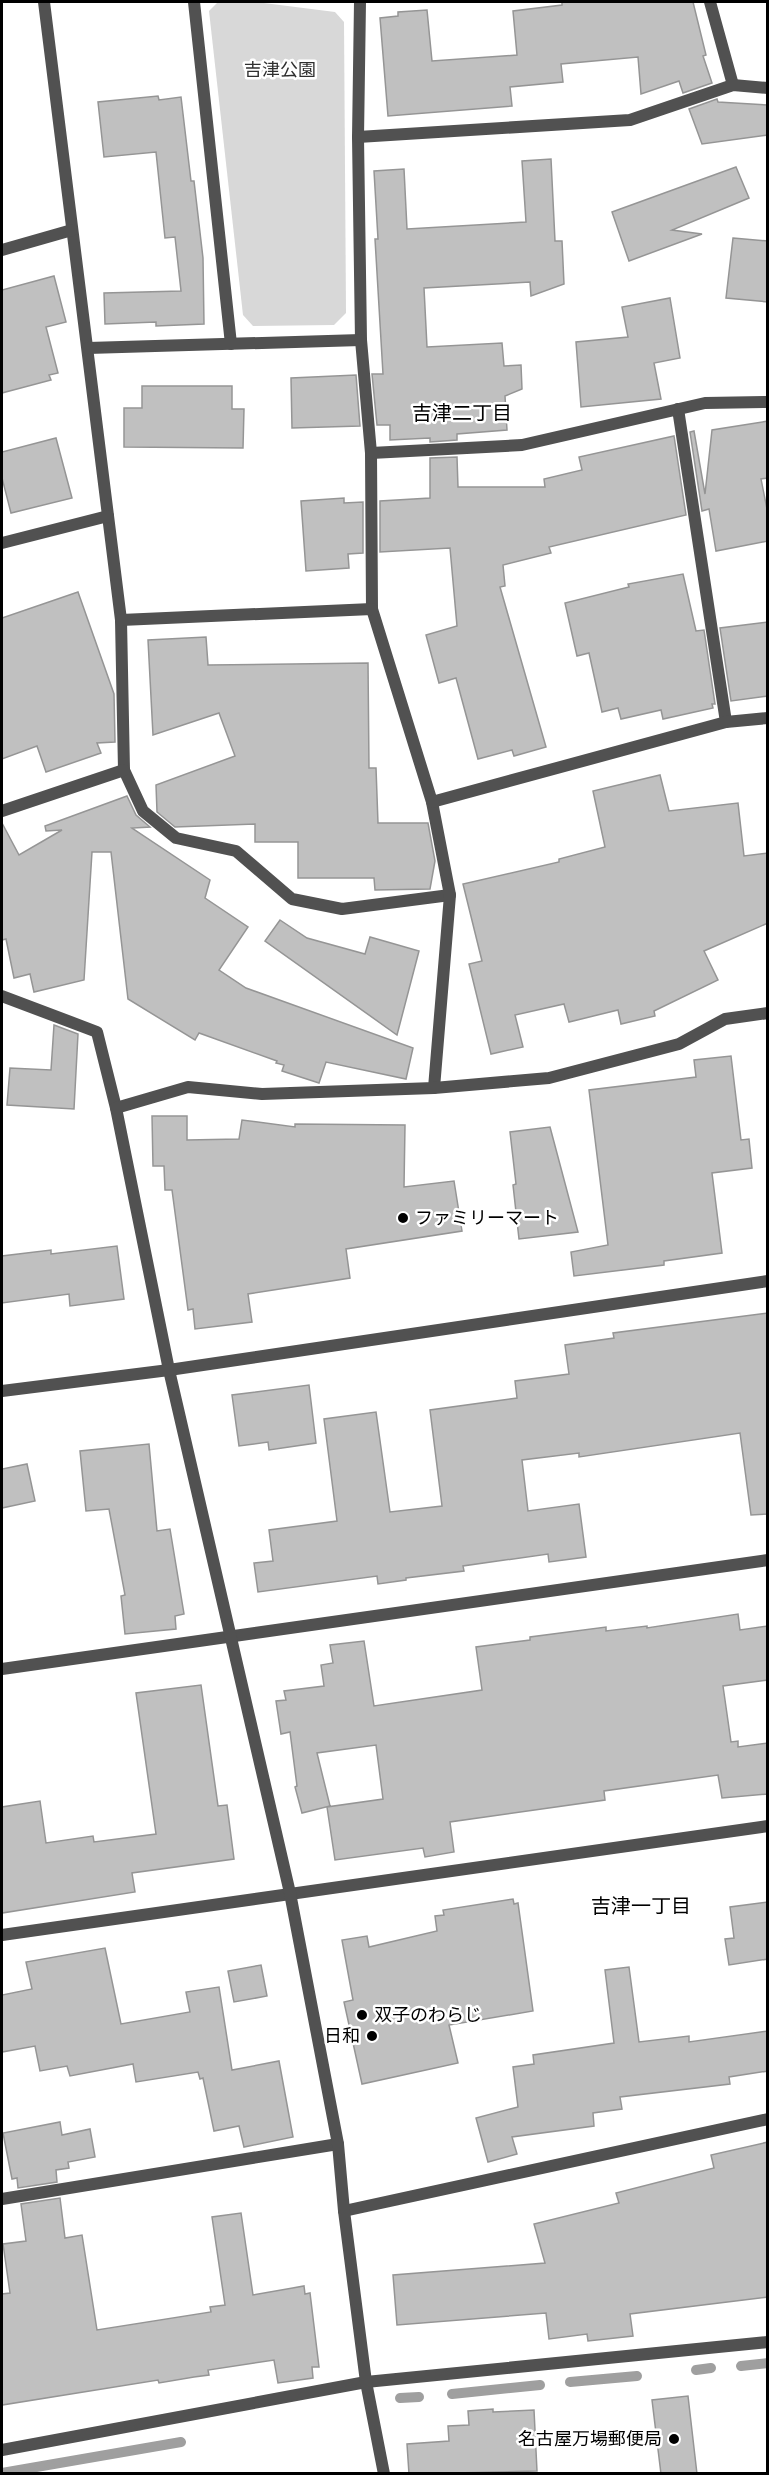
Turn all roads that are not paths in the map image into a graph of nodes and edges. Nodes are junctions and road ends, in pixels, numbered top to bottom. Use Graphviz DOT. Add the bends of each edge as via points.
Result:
graph roads {
  1 [pos="44,2"];
  2 [pos="194,2"];
  3 [pos="360,2"];
  4 [pos="710,2"];
  5 [pos="733,85"];
  6 [pos="768,88"];
  7 [pos="358,137"];
  8 [pos="72,230"];
  9 [pos="2,250"];
  10 [pos="361,340"];
  11 [pos="231,344"];
  12 [pos="88,348"];
  13 [pos="768,402"];
  14 [pos="678,409"];
  15 [pos="371,453"];
  16 [pos="108,516"];
  17 [pos="2,543"];
  18 [pos="372,609"];
  19 [pos="121,620"];
  20 [pos="768,718"];
  21 [pos="726,722"];
  22 [pos="124,770"];
  23 [pos="432,802"];
  24 [pos="2,811"];
  25 [pos="450,895"];
  26 [pos="2,996"];
  27 [pos="768,1013"];
  28 [pos="434,1088"];
  29 [pos="116,1108"];
  30 [pos="768,1281"];
  31 [pos="169,1370"];
  32 [pos="2,1391"];
  33 [pos="768,1560"];
  34 [pos="230,1638"];
  35 [pos="2,1669"];
  36 [pos="768,1826"];
  37 [pos="290,1893"];
  38 [pos="2,1935"];
  39 [pos="768,2119"];
  40 [pos="338,2144"];
  41 [pos="2,2199"];
  42 [pos="344,2211"];
  43 [pos="768,2342"];
  44 [pos="366,2382"];
  45 [pos="2,2450"];
  46 [pos="384,2474"];
  1 -- 8 [label="street"];
  2 -- 11 [label="street"];
  3 -- 7 [label="street"];
  4 -- 5 [label="street"];
  5 -- 6 [label="street"];
  5 -- 7 [label="street" via="630,120"];
  7 -- 10 [label="street"];
  8 -- 9 [label="street"];
  8 -- 12 [label="street"];
  10 -- 11 [label="street"];
  10 -- 15 [label="street"];
  11 -- 12 [label="street"];
  12 -- 16 [label="street"];
  13 -- 14 [label="street" via="705,403"];
  14 -- 15 [label="street" via="522,445"];
  14 -- 21 [label="street"];
  15 -- 18 [label="street"];
  16 -- 17 [label="street"];
  16 -- 19 [label="street"];
  18 -- 19 [label="street"];
  18 -- 23 [label="street"];
  19 -- 22 [label="street"];
  20 -- 21 [label="street"];
  21 -- 23 [label="street"];
  22 -- 24 [label="street"];
  22 -- 25 [label="street" via="142,811 176,838 236,851 292,899 342,909"];
  23 -- 25 [label="street"];
  25 -- 28 [label="street"];
  26 -- 29 [label="street" via="97,1032"];
  27 -- 28 [label="street" via="725,1019 679,1044 549,1077"];
  28 -- 29 [label="street" via="262,1094 188,1087"];
  29 -- 31 [label="street"];
  30 -- 31 [label="street"];
  31 -- 32 [label="street"];
  31 -- 34 [label="street"];
  33 -- 34 [label="street"];
  34 -- 35 [label="street"];
  34 -- 37 [label="street"];
  36 -- 37 [label="street"];
  37 -- 38 [label="street"];
  37 -- 40 [label="street"];
  39 -- 42 [label="street"];
  40 -- 41 [label="street"];
  40 -- 42 [label="street"];
  42 -- 44 [label="street"];
  43 -- 44 [label="street"];
  44 -- 45 [label="street"];
  44 -- 46 [label="street"];
}
